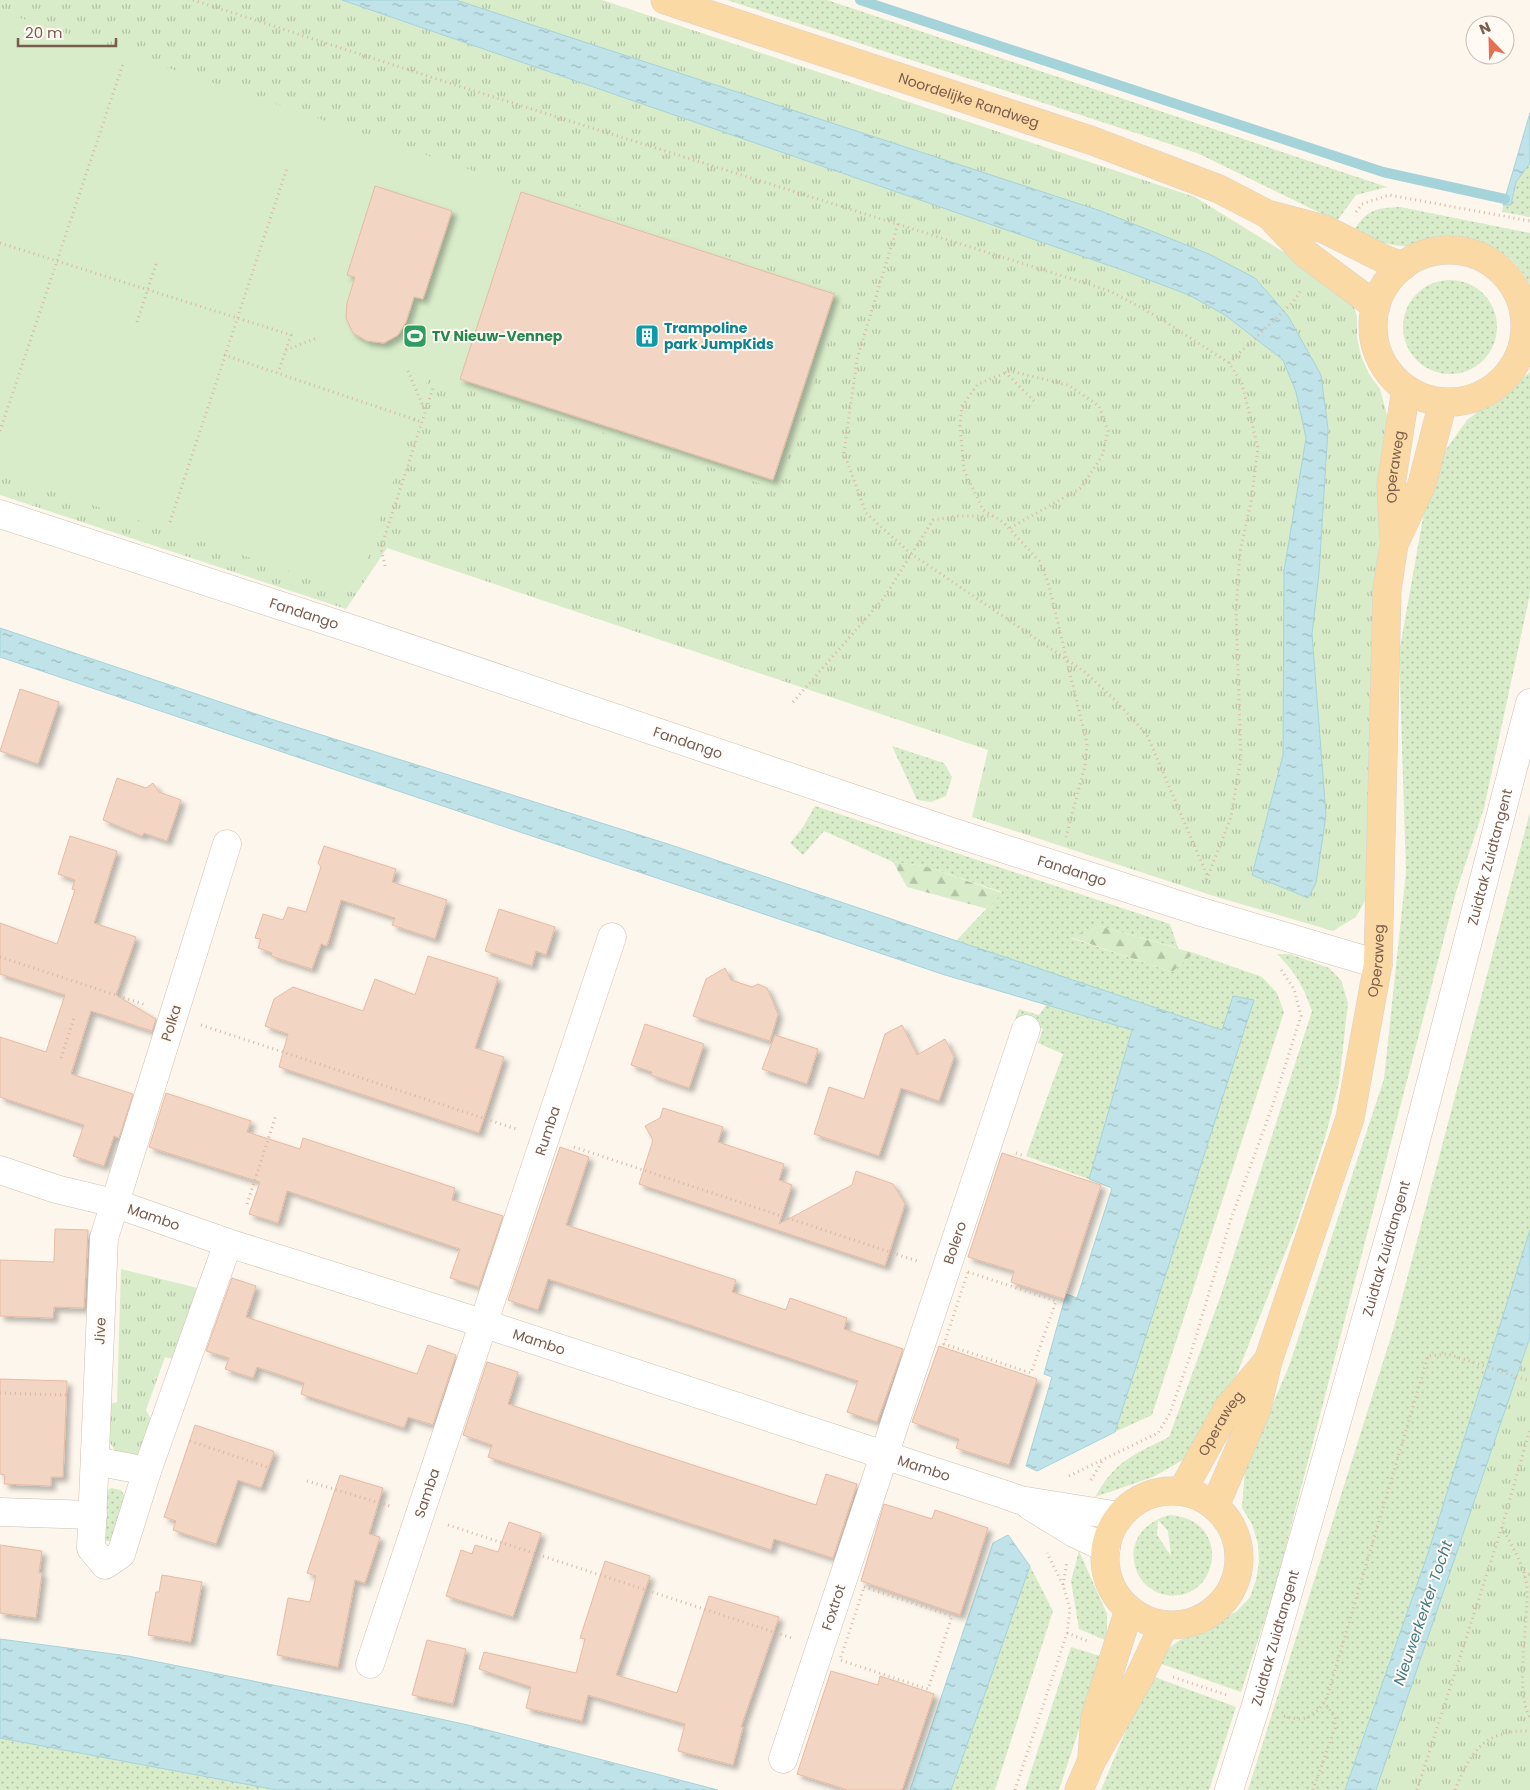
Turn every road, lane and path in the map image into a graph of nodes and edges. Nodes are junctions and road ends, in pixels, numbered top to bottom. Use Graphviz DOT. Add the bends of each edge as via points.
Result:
graph roads {
  1 [pos="193,0"];
  2 [pos="665,0"];
  3 [pos="123,64"];
  4 [pos="288,168"];
  5 [pos="1268,214"];
  6 [pos="898,224"];
  7 [pos="0,243"];
  8 [pos="57,261"];
  9 [pos="156,264"];
  10 [pos="1403,266"];
  11 [pos="148,291"];
  12 [pos="1376,306"];
  13 [pos="1527,313"];
  14 [pos="236,319"];
  15 [pos="138,322"];
  16 [pos="317,338"];
  17 [pos="286,351"];
  18 [pos="224,355"];
  19 [pos="1524,357"];
  20 [pos="408,371"];
  21 [pos="1005,372"];
  22 [pos="278,373"];
  23 [pos="434,385"];
  24 [pos="1406,388"];
  25 [pos="1443,402"];
  26 [pos="1036,403"];
  27 [pos="425,412"];
  28 [pos="422,422"];
  29 [pos="0,431"];
  30 [pos="0,514"];
  31 [pos="994,516"];
  32 [pos="170,522"];
  33 [pos="1010,528"];
  34 [pos="1394,544"];
  35 [pos="910,553"];
  36 [pos="385,566"];
  37 [pos="1067,660"];
  38 [pos="793,702"];
  39 [pos="1530,703"];
  40 [pos="227,844"];
  41 [pos="1058,866"];
  42 [pos="1208,875"];
  43 [pos="1198,911"];
  44 [pos="612,937"];
  45 [pos="0,957"];
  46 [pos="1273,964"];
  47 [pos="1378,964"];
  48 [pos="174,1015"];
  49 [pos="74,1018"];
  50 [pos="1026,1029"];
  51 [pos="61,1058"];
  52 [pos="276,1115"];
  53 [pos="545,1138"];
  54 [pos="0,1170"];
  55 [pos="0,1187"];
  56 [pos="56,1189"];
  57 [pos="114,1203"];
  58 [pos="247,1204"];
  59 [pos="228,1243"];
  60 [pos="946,1271"];
  61 [pos="482,1323"];
  62 [pos="944,1344"];
  63 [pos="1268,1361"];
  64 [pos="1468,1361"];
  65 [pos="1530,1381"];
  66 [pos="0,1393"];
  67 [pos="96,1397"];
  68 [pos="1530,1429"];
  69 [pos="163,1432"];
  70 [pos="884,1456"];
  71 [pos="1104,1459"];
  72 [pos="96,1461"];
  73 [pos="270,1468"];
  74 [pos="148,1471"];
  75 [pos="307,1481"];
  76 [pos="1182,1491"];
  77 [pos="1020,1500"];
  78 [pos="1216,1506"];
  79 [pos="0,1512"];
  80 [pos="93,1515"];
  81 [pos="419,1515"];
  82 [pos="1120,1516"];
  83 [pos="1502,1526"];
  84 [pos="1106,1548"];
  85 [pos="1530,1574"];
  86 [pos="1524,1577"];
  87 [pos="1063,1585"];
  88 [pos="1129,1610"];
  89 [pos="1164,1625"];
  90 [pos="830,1654"];
  91 [pos="370,1664"];
  92 [pos="1324,1702"];
  93 [pos="1530,1717"];
  94 [pos="1530,1731"];
  95 [pos="783,1759"];
  96 [pos="1092,1760"];
  97 [pos="1015,1790"];
  98 [pos="1079,1790"];
  99 [pos="1229,1790"];
  100 [pos="1313,1790"];
  101 [pos="1417,1790"];
  102 [pos="1455,1790"];
  1 -- 6 [label="path"];
  2 -- 5 [label="main road, Noordelijke Randweg" via="1093,141 1219,188"];
  3 -- 8 [label="path"];
  4 -- 14 [label="path"];
  5 -- 10 [label="main road, Noordelijke Randweg" via="1324,229 1384,260"];
  5 -- 12 [label="main road, Noordelijke Randweg" via="1306,254"];
  6 -- 35 [label="path" via="858,359 844,453 866,513"];
  6 -- 42 [label="path" via="1110,291 1158,316 1229,363 1242,384 1258,448 1240,552 1236,611 1241,758 1231,817"];
  7 -- 8 [label="path"];
  8 -- 11 [label="path"];
  8 -- 29 [label="path"];
  9 -- 11 [label="path"];
  10 -- 12 [label="main road" via="1388,281"];
  10 -- 13 [label="main road" via="1423,255 1444,251 1473,255 1486,260 1504,274"];
  11 -- 14 [label="path"];
  11 -- 15 [label="path"];
  12 -- 24 [label="main road" via="1373,333 1380,360 1396,382"];
  13 -- 19 [label="main road"];
  14 -- 17 [label="path" via="291,336"];
  14 -- 18 [label="path"];
  16 -- 17 [label="path"];
  17 -- 22 [label="path"];
  18 -- 22 [label="path"];
  18 -- 32 [label="path"];
  19 -- 25 [label="main road" via="1487,392 1466,401"];
  20 -- 27 [label="path"];
  21 -- 26 [label="path"];
  21 -- 31 [label="path" via="978,384 962,406 961,419 964,470 983,510"];
  21 -- 33 [label="path" via="1010,370 1068,386 1099,406 1108,431 1102,456 1081,488"];
  22 -- 28 [label="path"];
  23 -- 27 [label="path"];
  24 -- 25 [label="main road" via="1419,397"];
  24 -- 34 [label="main road, Operaweg" via="1391,485"];
  25 -- 34 [label="main road, Operaweg" via="1422,484"];
  27 -- 28 [label="path"];
  28 -- 36 [label="path" via="380,548"];
  30 -- 41 [label="street, Fandango"];
  31 -- 33 [label="path"];
  31 -- 35 [label="path" via="932,520"];
  33 -- 37 [label="path" via="1039,560 1048,582"];
  34 -- 47 [label="main road, Operaweg" via="1387,590"];
  35 -- 37 [label="path"];
  35 -- 38 [label="path" via="883,599"];
  37 -- 41 [label="path" via="1087,744 1085,766"];
  37 -- 42 [label="path" via="1116,700 1147,735"];
  39 -- 99 [label="street, Zuidtak Zuidtangent" via="1402,1191"];
  40 -- 48 [label="street, Polka"];
  41 -- 43 [label="street, Fandango"];
  42 -- 43 [label="path"];
  43 -- 47 [label="street, Fandango"];
  44 -- 53 [label="street, Rumba"];
  45 -- 48 [label="path"];
  46 -- 71 [label="path" via="1280,968 1294,989 1301,1016 1230,1219 1188,1362 1170,1413 1158,1433"];
  47 -- 63 [label="main road, Operaweg" via="1350,1118"];
  48 -- 53 [label="path"];
  48 -- 57 [label="street, Polka"];
  49 -- 51 [label="path"];
  50 -- 60 [label="street, Bolero"];
  52 -- 58 [label="path"];
  53 -- 60 [label="path"];
  53 -- 61 [label="street, Rumba"];
  54 -- 56 [label="street, Mambo"];
  55 -- 56 [label="street, Mambo"];
  56 -- 57 [label="street, Mambo"];
  57 -- 59 [label="street, Mambo"];
  57 -- 67 [label="street, Jive" via="104,1238"];
  59 -- 61 [label="street, Mambo"];
  59 -- 69 [label="street, Jive"];
  60 -- 70 [label="street, Bolero"];
  61 -- 70 [label="street, Mambo"];
  61 -- 81 [label="street, Samba"];
  62 -- 62 [label="path" via="968,1272 1056,1301 1031,1373"];
  63 -- 76 [label="main road, Operaweg" via="1228,1408"];
  63 -- 78 [label="main road, Operaweg" via="1257,1408"];
  64 -- 65 [label="path"];
  66 -- 67 [label="path"];
  67 -- 72 [label="street, Jive"];
  68 -- 83 [label="path"];
  69 -- 73 [label="path"];
  69 -- 74 [label="street, Jive"];
  70 -- 77 [label="street, Mambo"];
  70 -- 90 [label="street, Foxtrot"];
  72 -- 74 [label="street"];
  72 -- 80 [label="street, Jive"];
  74 -- 80 [label="street, Jive" via="121,1554 105,1565 91,1548"];
  75 -- 81 [label="path"];
  76 -- 78 [label="main road" via="1200,1496"];
  76 -- 82 [label="main road" via="1148,1495 1137,1500"];
  77 -- 82 [label="street, Mambo"];
  77 -- 84 [label="street, Mambo"];
  78 -- 89 [label="main road" via="1230,1523 1238,1543 1240,1564 1234,1585 1222,1603 1206,1617 1185,1624"];
  79 -- 80 [label="street"];
  81 -- 90 [label="path"];
  81 -- 91 [label="street, Samba"];
  82 -- 84 [label="main road" via="1113,1525"];
  83 -- 86 [label="path"];
  83 -- 101 [label="path"];
  84 -- 88 [label="main road" via="1109,1582"];
  85 -- 86 [label="path"];
  86 -- 93 [label="path" via="1527,1606 1523,1697"];
  87 -- 97 [label="path" via="1070,1610 1067,1633"];
  88 -- 89 [label="main road" via="1145,1620"];
  88 -- 96 [label="main road" via="1094,1717"];
  89 -- 96 [label="main road" via="1139,1678"];
  90 -- 90 [label="path" via="864,1587 952,1616 928,1689"];
  90 -- 95 [label="street, Foxtrot"];
  92 -- 100 [label="path" via="1335,1717 1335,1728"];
  94 -- 102 [label="path" via="1501,1734 1485,1741 1467,1761"];
  96 -- 98 [label="main road"];
}
